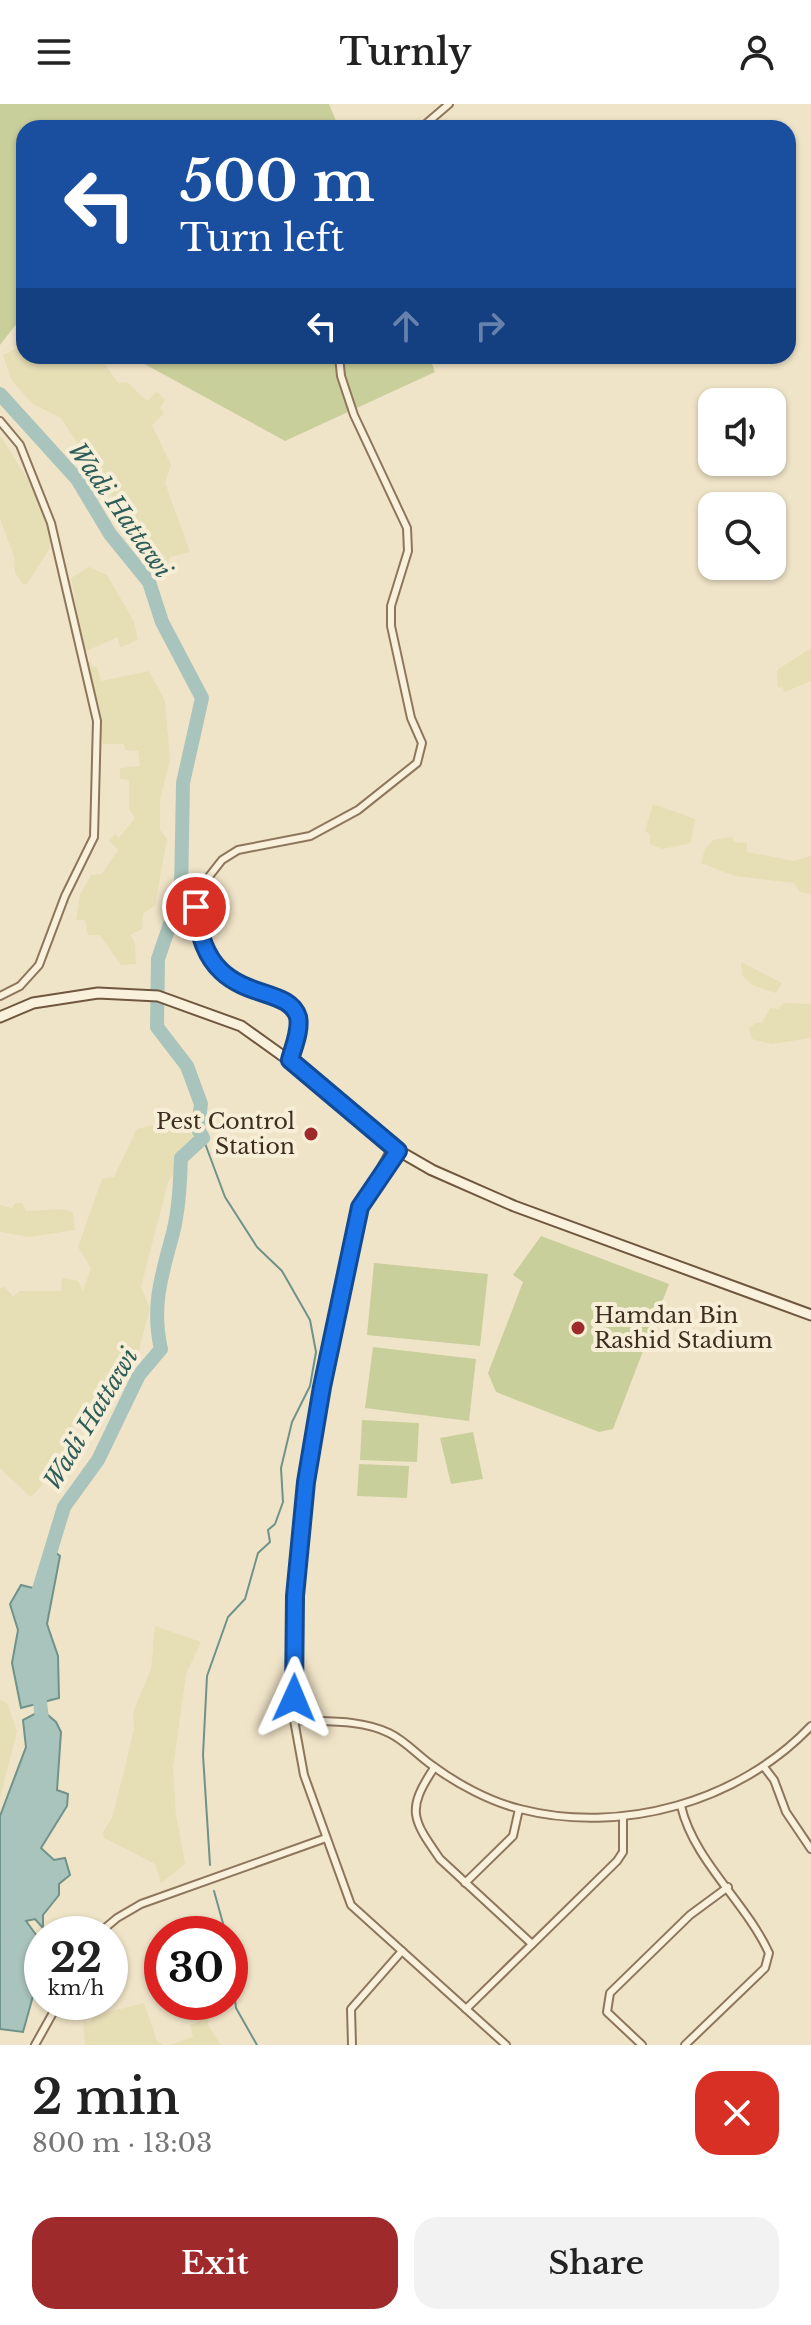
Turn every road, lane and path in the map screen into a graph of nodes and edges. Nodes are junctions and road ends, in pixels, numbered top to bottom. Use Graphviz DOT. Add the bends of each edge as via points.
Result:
graph roads {
  1 [pos="449,104"];
  2 [pos="430,120"];
  3 [pos="340,364"];
  4 [pos="0,421"];
  5 [pos="0,996"];
  6 [pos="2,1015"];
  7 [pos="290,1060"];
  8 [pos="395,1149"];
  9 [pos="811,1315"];
  10 [pos="294,1720"];
  11 [pos="811,1726"];
  12 [pos="764,1767"];
  13 [pos="434,1768"];
  14 [pos="681,1806"];
  15 [pos="519,1809"];
  16 [pos="623,1818"];
  17 [pos="326,1838"];
  18 [pos="811,1849"];
  19 [pos="465,1883"];
  20 [pos="728,1887"];
  21 [pos="120,1916"];
  22 [pos="532,1944"];
  23 [pos="402,1951"];
  24 [pos="466,2009"];
  25 [pos="49,2020"];
  26 [pos="35,2045"];
  27 [pos="352,2045"];
  28 [pos="506,2045"];
  29 [pos="642,2045"];
  30 [pos="685,2045"];
  1 -- 2 [label="street"];
  3 -- 7 [label="street" via="354,415 407,528 408,551 391,606 391,626 411,718 422,743 417,763 358,810 310,836 238,850 222,860 200,888 198,926 210,960 225,976 296,1013"];
  4 -- 5 [label="street" via="20,445 51,523 97,721 94,837 39,965 20,986"];
  6 -- 7 [label="street" via="33,1003 98,993 158,996 241,1026"];
  7 -- 8 [label="street"];
  8 -- 9 [label="street" via="514,1206"];
  8 -- 10 [label="street" via="360,1207 306,1482 295,1596"];
  10 -- 13 [label="street" via="380,1729"];
  10 -- 17 [label="street" via="304,1775"];
  11 -- 12 [label="street"];
  12 -- 14 [label="street"];
  12 -- 18 [label="street"];
  13 -- 15 [label="street"];
  13 -- 19 [label="street" via="417,1794 417,1818 440,1859"];
  14 -- 16 [label="street"];
  14 -- 20 [label="street" via="693,1841"];
  15 -- 16 [label="street"];
  15 -- 19 [label="street" via="513,1836"];
  16 -- 22 [label="street" via="623,1852"];
  17 -- 21 [label="street"];
  17 -- 23 [label="street" via="351,1905"];
  19 -- 22 [label="street"];
  20 -- 29 [label="street" via="690,1915 610,1993 607,2012"];
  20 -- 30 [label="street" via="764,1941 769,1960"];
  22 -- 24 [label="street"];
  23 -- 24 [label="street"];
  23 -- 27 [label="street" via="351,2009"];
  24 -- 28 [label="street"];
  25 -- 26 [label="street"];
}
